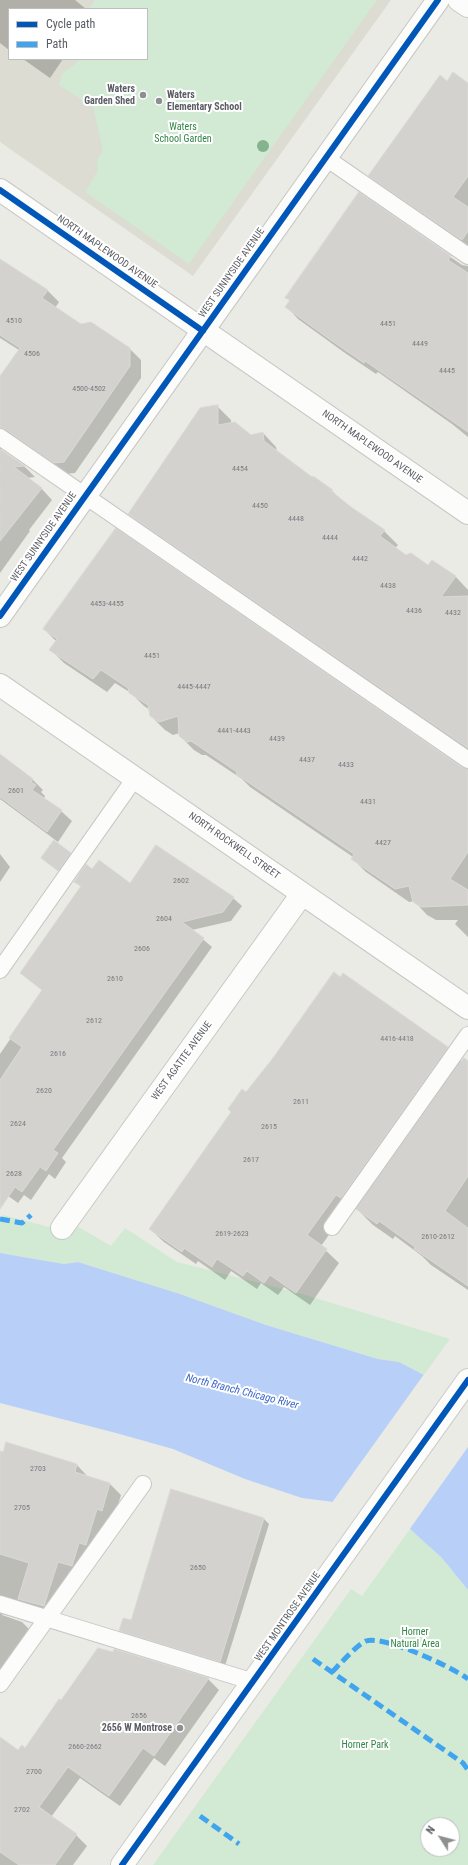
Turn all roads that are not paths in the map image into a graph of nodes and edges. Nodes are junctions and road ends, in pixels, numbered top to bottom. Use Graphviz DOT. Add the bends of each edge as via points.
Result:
graph roads {
  1 [pos="438,0"];
  2 [pos="459,0"];
  3 [pos="468,6"];
  4 [pos="326,158"];
  5 [pos="0,190"];
  6 [pos="468,256"];
  7 [pos="203,331"];
  8 [pos="0,437"];
  9 [pos="85,496"];
  10 [pos="468,513"];
  11 [pos="0,616"];
  12 [pos="0,685"];
  13 [pos="468,760"];
  14 [pos="135,778"];
  15 [pos="302,894"];
  16 [pos="0,970"];
  17 [pos="468,1008"];
  18 [pos="468,1035"];
  19 [pos="332,1227"];
  20 [pos="62,1228"];
  21 [pos="468,1380"];
  22 [pos="143,1484"];
  23 [pos="0,1604"];
  24 [pos="47,1618"];
  25 [pos="254,1682"];
  26 [pos="0,1684"];
  27 [pos="122,1865"];
  1 -- 4 [label="street, WEST SUNNYSIDE AVENUE"];
  2 -- 3 [label="street"];
  4 -- 6 [label="lane"];
  4 -- 7 [label="street, WEST SUNNYSIDE AVENUE"];
  5 -- 7 [label="street, NORTH MAPLEWOOD AVENUE"];
  7 -- 9 [label="street, WEST SUNNYSIDE AVENUE"];
  7 -- 10 [label="street, NORTH MAPLEWOOD AVENUE"];
  8 -- 9 [label="lane"];
  9 -- 11 [label="street, WEST SUNNYSIDE AVENUE"];
  9 -- 13 [label="lane"];
  12 -- 14 [label="street, NORTH ROCKWELL STREET"];
  14 -- 15 [label="street, NORTH ROCKWELL STREET"];
  14 -- 16 [label="lane"];
  15 -- 17 [label="street, NORTH ROCKWELL STREET"];
  15 -- 20 [label="street, WEST AGATITE AVENUE"];
  18 -- 19 [label="lane"];
  21 -- 25 [label="street, WEST MONTROSE AVENUE"];
  22 -- 24 [label="lane"];
  23 -- 24 [label="lane"];
  24 -- 25 [label="lane"];
  24 -- 26 [label="lane"];
  25 -- 27 [label="street, WEST MONTROSE AVENUE"];
}
